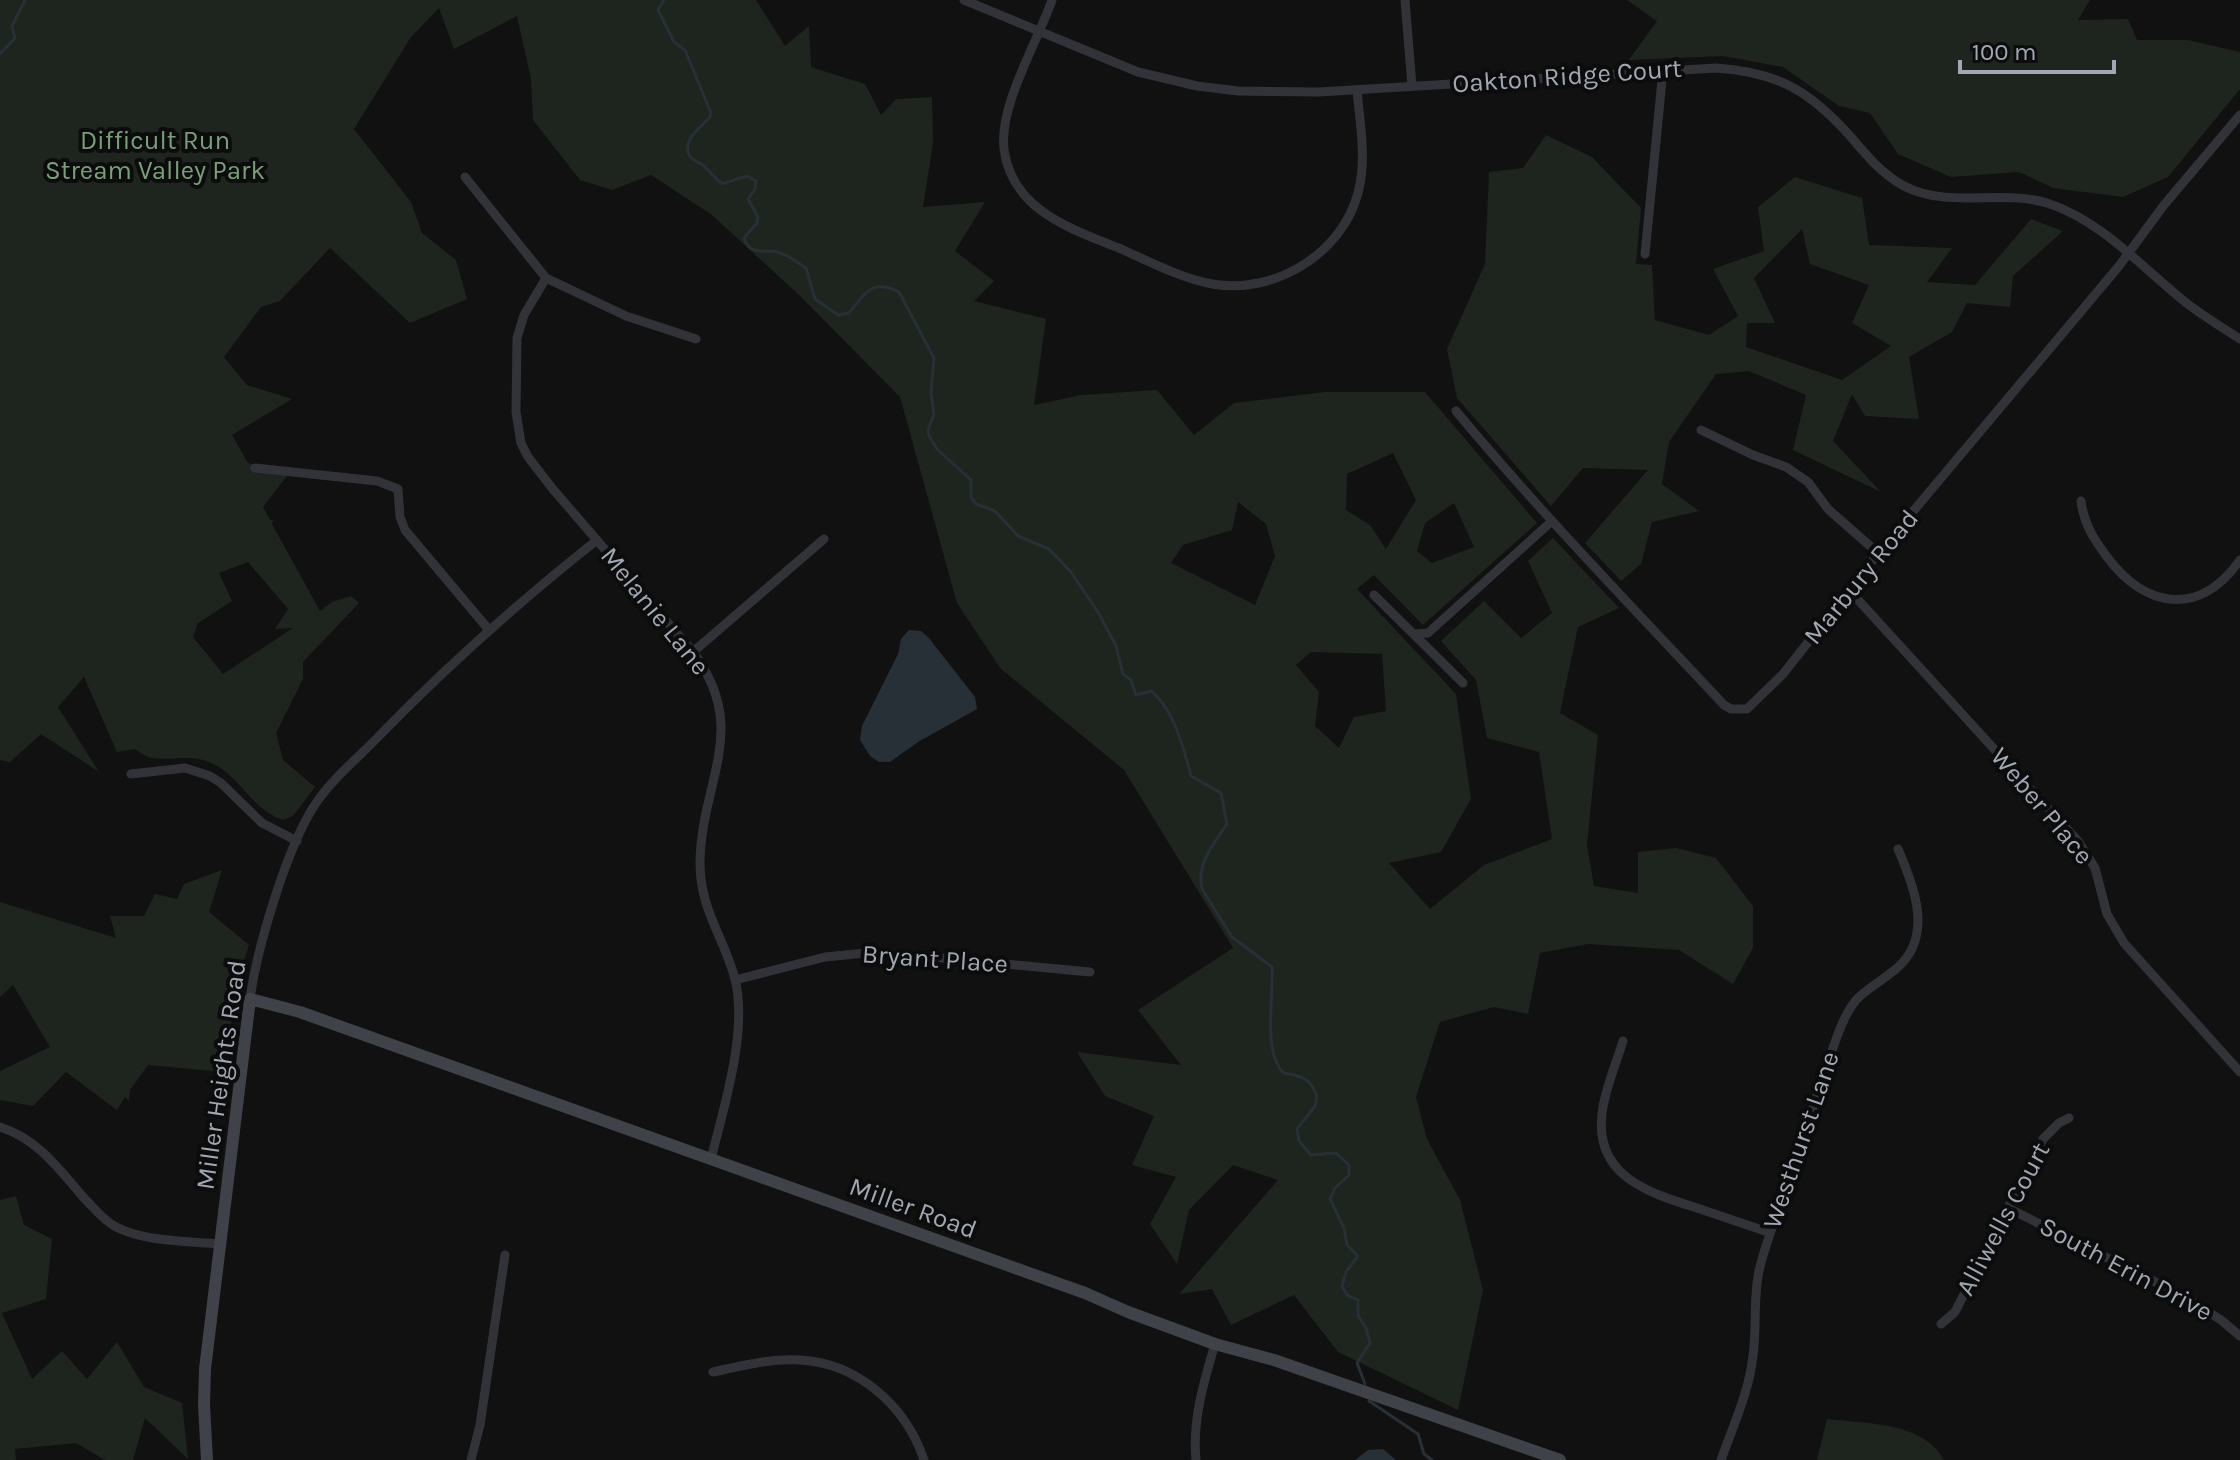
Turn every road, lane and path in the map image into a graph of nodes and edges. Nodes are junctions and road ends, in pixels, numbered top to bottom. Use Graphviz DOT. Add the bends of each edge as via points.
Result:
graph roads {
  1 [pos="964,0"];
  2 [pos="1052,0"];
  3 [pos="1405,0"];
  4 [pos="1040,33"];
  5 [pos="1663,70"];
  6 [pos="1412,86"];
  7 [pos="1357,90"];
  8 [pos="2240,115"];
  9 [pos="465,177"];
  10 [pos="2128,253"];
  11 [pos="1645,254"];
  12 [pos="546,278"];
  13 [pos="696,339"];
  14 [pos="2240,339"];
  15 [pos="1456,411"];
  16 [pos="1701,430"];
  17 [pos="255,468"];
  18 [pos="2081,501"];
  19 [pos="1552,521"];
  20 [pos="824,539"];
  21 [pos="597,540"];
  22 [pos="1878,553"];
  23 [pos="2240,560"];
  24 [pos="1850,591"];
  25 [pos="1374,595"];
  26 [pos="489,630"];
  27 [pos="1416,634"];
  28 [pos="693,652"];
  29 [pos="1463,683"];
  30 [pos="131,774"];
  31 [pos="297,841"];
  32 [pos="1898,849"];
  33 [pos="1090,972"];
  34 [pos="735,980"];
  35 [pos="250,999"];
  36 [pos="1623,1041"];
  37 [pos="2240,1072"];
  38 [pos="2069,1118"];
  39 [pos="0,1127"];
  40 [pos="711,1159"];
  41 [pos="2008,1208"];
  42 [pos="1768,1232"];
  43 [pos="220,1244"];
  44 [pos="505,1255"];
  45 [pos="1941,1324"];
  46 [pos="2240,1336"];
  47 [pos="1215,1344"];
  48 [pos="713,1372"];
  49 [pos="207,1460"];
  50 [pos="471,1460"];
  51 [pos="924,1460"];
  52 [pos="1196,1460"];
  53 [pos="1560,1460"];
  54 [pos="1721,1460"];
  1 -- 4 [label="street, Oakton Ridge Court"];
  2 -- 4 [label="street"];
  3 -- 6 [label="street"];
  4 -- 7 [label="street, Oakton Ridge Court" via="1138,72 1197,86 1278,93"];
  4 -- 7 [label="street" via="1005,122 1004,150 1020,190 1040,212 1070,228 1215,285 1251,284 1290,273 1320,253 1344,225 1361,174"];
  5 -- 6 [label="street, Oakton Ridge Court"];
  5 -- 10 [label="street, Oakton Ridge Court" via="1736,69 1776,79 1812,98 1877,167 1905,187 1940,197 2014,197 2046,203 2079,218"];
  5 -- 11 [label="street"];
  6 -- 7 [label="street, Oakton Ridge Court"];
  8 -- 10 [label="street, Marbury Road"];
  9 -- 12 [label="street"];
  10 -- 14 [label="street, Oakton Ridge Court"];
  10 -- 22 [label="street, Marbury Road"];
  12 -- 13 [label="street" via="626,316"];
  12 -- 21 [label="street, Melanie Lane" via="518,332 517,428 528,457"];
  15 -- 19 [label="street, Marbury Road"];
  16 -- 22 [label="street" via="1808,482 1828,509"];
  17 -- 26 [label="street" via="377,481 398,489 405,530"];
  18 -- 23 [label="street" via="2089,533 2122,577 2149,595 2172,599 2200,594 2222,581"];
  19 -- 24 [label="street, Marbury Road" via="1731,709 1754,705"];
  19 -- 27 [label="street" via="1428,633"];
  20 -- 28 [label="street"];
  21 -- 26 [label="street, Miller Heights Road"];
  21 -- 28 [label="street, Melanie Lane"];
  22 -- 24 [label="street, Marbury Road"];
  24 -- 37 [label="street, Weber Place" via="2078,841 2095,868 2107,914 2124,943"];
  25 -- 27 [label="street"];
  26 -- 31 [label="street, Miller Heights Road" via="326,791"];
  27 -- 29 [label="street"];
  28 -- 34 [label="street, Melanie Lane" via="711,679 722,717 702,841 702,886"];
  30 -- 31 [label="street" via="198,771 221,783 262,823"];
  31 -- 35 [label="street, Miller Heights Road"];
  32 -- 42 [label="street, Westhurst Lane" via="1918,904 1914,943 1900,964 1847,1010"];
  33 -- 34 [label="street, Bryant Place" via="876,952 825,957"];
  34 -- 40 [label="street, Melanie Lane" via="738,1027"];
  35 -- 40 [label="street, Miller Road" via="300,1012"];
  35 -- 43 [label="street, Miller Heights Road"];
  36 -- 42 [label="street" via="1602,1114 1603,1140 1614,1164 1642,1189"];
  38 -- 41 [label="street, Alliwells Court" via="2043,1139"];
  39 -- 43 [label="street" via="35,1143 115,1226 145,1236"];
  40 -- 47 [label="street, Miller Road"];
  41 -- 45 [label="street, Alliwells Court" via="1955,1312"];
  41 -- 46 [label="street, South Erin Drive" via="2195,1303"];
  42 -- 54 [label="street, Westhurst Lane" via="1756,1286 1748,1383"];
  43 -- 49 [label="street, Miller Heights Road" via="204,1387"];
  44 -- 50 [label="street"];
  47 -- 52 [label="street" via="1203,1386"];
  47 -- 53 [label="street, Miller Road"];
  48 -- 51 [label="street" via="801,1360 844,1372 892,1403 907,1421"];
}
